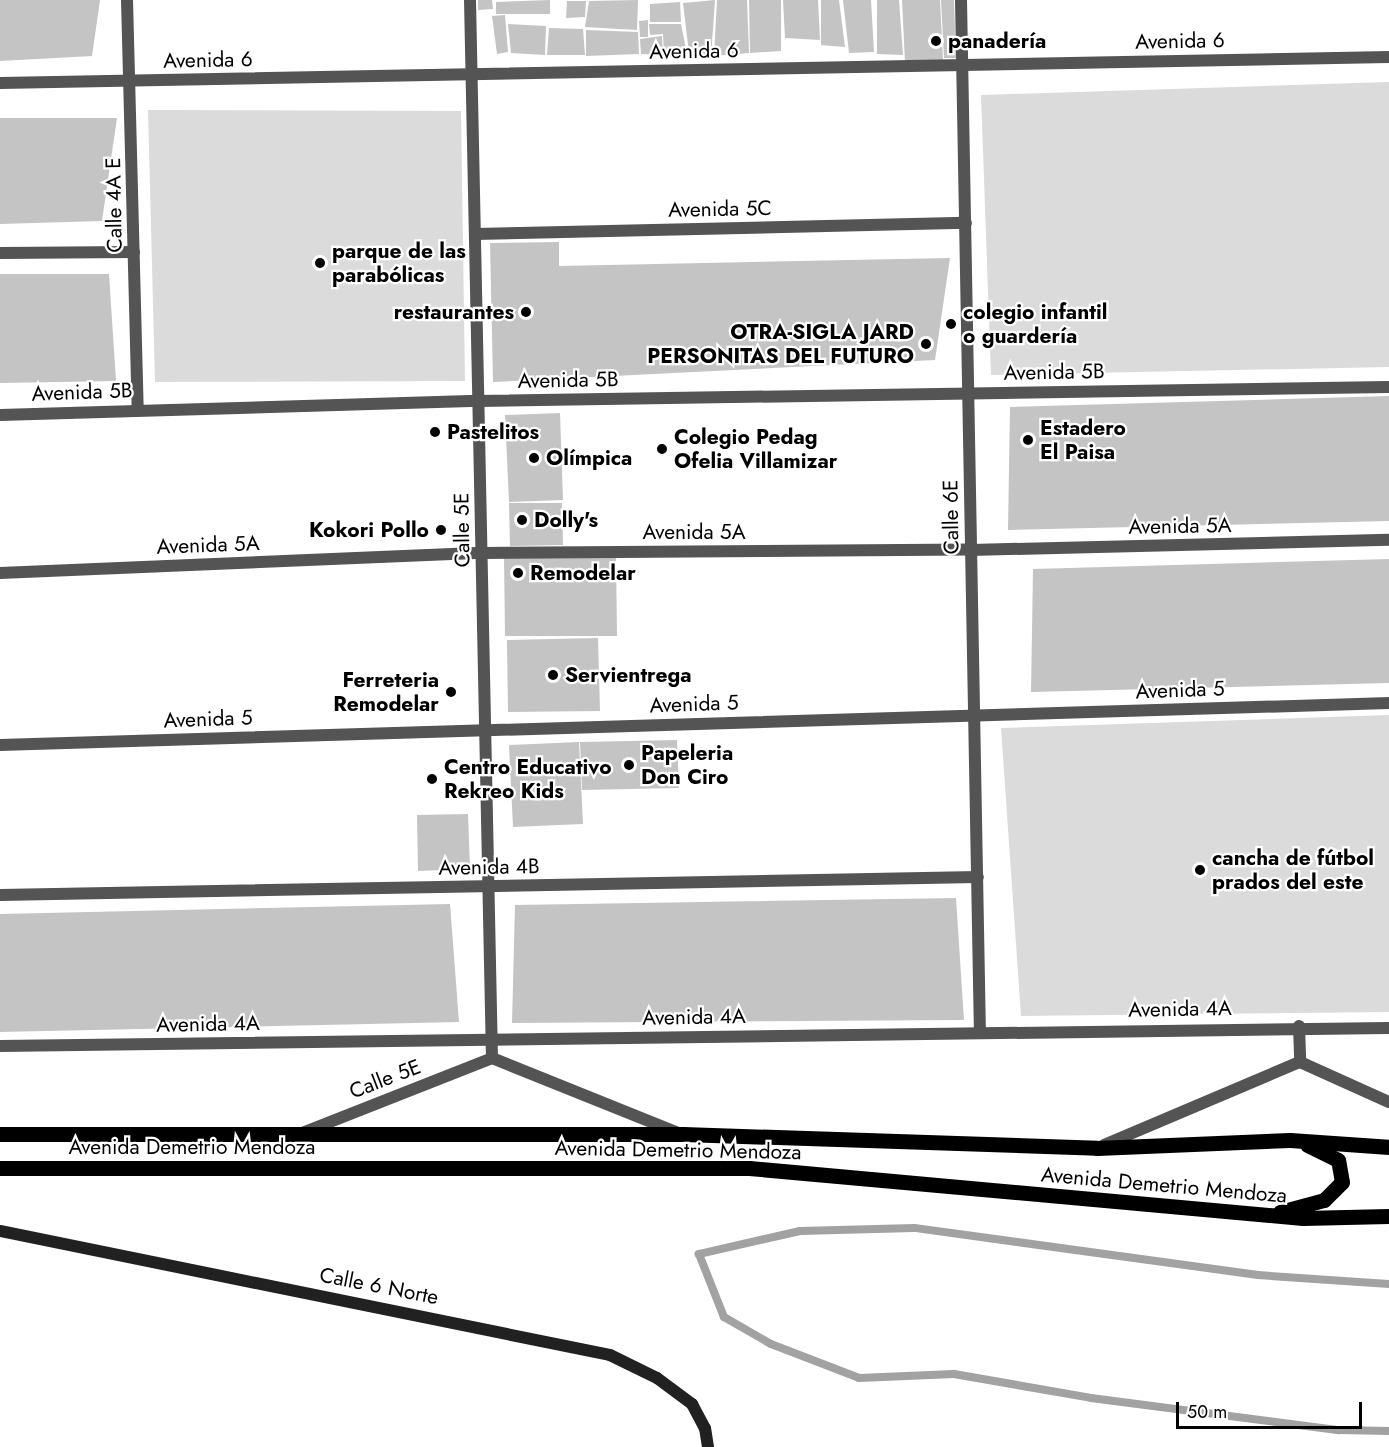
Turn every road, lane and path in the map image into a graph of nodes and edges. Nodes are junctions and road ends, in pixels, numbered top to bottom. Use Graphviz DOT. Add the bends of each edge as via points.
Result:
graph roads {
  1 [pos="127,0"];
  2 [pos="470,0"];
  3 [pos="961,0"];
  4 [pos="1389,57"];
  5 [pos="962,65"];
  6 [pos="472,74"];
  7 [pos="132,81"];
  8 [pos="0,83"];
  9 [pos="966,223"];
  10 [pos="475,234"];
  11 [pos="134,252"];
  12 [pos="0,253"];
  13 [pos="1389,387"];
  14 [pos="969,392"];
  15 [pos="479,401"];
  16 [pos="138,410"];
  17 [pos="0,415"];
  18 [pos="1389,540"];
  19 [pos="971,550"];
  20 [pos="482,553"];
  21 [pos="0,573"];
  22 [pos="1389,703"];
  23 [pos="975,715"];
  24 [pos="487,730"];
  25 [pos="0,745"];
  26 [pos="978,878"];
  27 [pos="490,886"];
  28 [pos="0,895"];
  29 [pos="1299,1026"];
  30 [pos="1389,1028"];
  31 [pos="981,1034"];
  32 [pos="494,1039"];
  33 [pos="0,1046"];
  34 [pos="492,1058"];
  35 [pos="1300,1062"];
  36 [pos="1389,1102"];
  37 [pos="0,1134"];
  38 [pos="683,1134"];
  39 [pos="292,1136"];
  40 [pos="1290,1140"];
  41 [pos="1389,1147"];
  42 [pos="1097,1148"];
  43 [pos="0,1168"];
  44 [pos="1265,1215"];
  45 [pos="1389,1216"];
  46 [pos="0,1231"];
  47 [pos="708,1447"];
  1 -- 7 [label="street, Calle 4A E"];
  2 -- 6 [label="street, Calle 5E"];
  3 -- 5 [label="street, Calle 6E"];
  4 -- 5 [label="street, Avenida 6"];
  5 -- 6 [label="street, Avenida 6"];
  5 -- 9 [label="street, Calle 6E"];
  6 -- 7 [label="street, Avenida 6"];
  6 -- 10 [label="street, Calle 5E"];
  7 -- 8 [label="street, Avenida 6"];
  7 -- 11 [label="street, Calle 4A E"];
  9 -- 10 [label="street, Avenida 5C"];
  9 -- 14 [label="street, Calle 6E"];
  10 -- 15 [label="street, Calle 5E"];
  11 -- 12 [label="street"];
  11 -- 16 [label="street, Calle 4A E"];
  13 -- 14 [label="street, Avenida 5B"];
  14 -- 15 [label="street, Avenida 5B"];
  14 -- 19 [label="street, Calle 6E"];
  15 -- 16 [label="street, Avenida 5B"];
  15 -- 20 [label="street, Calle 5E"];
  16 -- 17 [label="street, Avenida 5B"];
  18 -- 19 [label="street, Avenida 5A"];
  19 -- 20 [label="street, Avenida 5A"];
  19 -- 23 [label="street, Calle 6E"];
  20 -- 21 [label="street, Avenida 5A"];
  20 -- 24 [label="street, Calle 5E"];
  22 -- 23 [label="street, Avenida 5"];
  23 -- 24 [label="street, Avenida 5"];
  23 -- 26 [label="street, Calle 6E"];
  24 -- 25 [label="street, Avenida 5"];
  24 -- 27 [label="street, Calle 5E"];
  26 -- 27 [label="street, Avenida 4B"];
  26 -- 31 [label="street, Calle 6E"];
  27 -- 28 [label="street, Avenida 4B"];
  27 -- 32 [label="street, Calle 5E"];
  29 -- 30 [label="street, Avenida 4A"];
  29 -- 31 [label="street, Avenida 4A"];
  29 -- 35 [label="street"];
  31 -- 32 [label="street, Avenida 4A"];
  32 -- 33 [label="street, Avenida 4A"];
  32 -- 34 [label="street, Calle 5E"];
  34 -- 38 [label="street"];
  34 -- 39 [label="street, Calle 5E"];
  35 -- 36 [label="street"];
  35 -- 42 [label="street"];
  37 -- 39 [label="main road, Avenida Demetrio Mendoza"];
  38 -- 39 [label="main road, Avenida Demetrio Mendoza"];
  38 -- 42 [label="main road, Avenida Demetrio Mendoza"];
  40 -- 41 [label="main road, Avenida Demetrio Mendoza"];
  40 -- 42 [label="main road, Avenida Demetrio Mendoza"];
  40 -- 44 [label="main road" via="1334,1157 1340,1165 1342,1182 1324,1200"];
  43 -- 44 [label="main road, Avenida Demetrio Mendoza" via="749,1168"];
  44 -- 45 [label="main road, Avenida Demetrio Mendoza" via="1340,1219"];
  46 -- 47 [label="street, Calle 6 Norte" via="610,1355 657,1378 692,1404 705,1428"];
}
